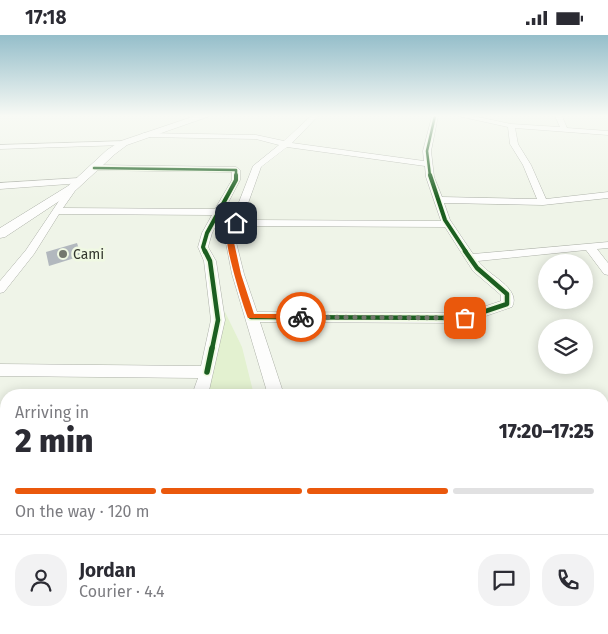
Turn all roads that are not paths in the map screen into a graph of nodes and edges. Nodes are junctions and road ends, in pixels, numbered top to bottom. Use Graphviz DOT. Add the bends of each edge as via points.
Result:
graph roads {
  1 [pos="94,144"];
  2 [pos="123,144"];
  3 [pos="285,144"];
  4 [pos="429,144"];
  5 [pos="514,144"];
  6 [pos="0,147"];
  7 [pos="429,164"];
  8 [pos="94,168"];
  9 [pos="236,170"];
  10 [pos="256,170"];
  11 [pos="76,184"];
  12 [pos="0,186"];
  13 [pos="608,195"];
  14 [pos="438,201"];
  15 [pos="543,202"];
  16 [pos="56,211"];
  17 [pos="218,211"];
  18 [pos="236,223"];
  19 [pos="448,224"];
  20 [pos="0,233"];
  21 [pos="608,245"];
  22 [pos="588,247"];
  23 [pos="471,258"];
  24 [pos="608,271"];
  25 [pos="0,289"];
  26 [pos="251,317"];
  27 [pos="0,370"];
  28 [pos="208,372"];
  29 [pos="202,389"];
  30 [pos="274,389"];
  1 -- 6 [label="street"];
  2 -- 8 [label="street"];
  3 -- 7 [label="street"];
  3 -- 10 [label="street"];
  4 -- 7 [label="street"];
  5 -- 15 [label="street"];
  7 -- 14 [label="street"];
  8 -- 9 [label="street"];
  8 -- 11 [label="street"];
  9 -- 10 [label="street"];
  9 -- 17 [label="street" via="236,179"];
  10 -- 18 [label="street"];
  11 -- 12 [label="street"];
  11 -- 16 [label="street"];
  11 -- 20 [label="street"];
  13 -- 15 [label="street"];
  14 -- 15 [label="street"];
  14 -- 19 [label="street"];
  16 -- 17 [label="street"];
  16 -- 25 [label="street" via="30,252"];
  17 -- 28 [label="street" via="203,247 210,261 218,320"];
  18 -- 19 [label="street"];
  18 -- 26 [label="street" via="230,238"];
  19 -- 23 [label="street"];
  21 -- 22 [label="street"];
  22 -- 23 [label="street"];
  22 -- 24 [label="street"];
  23 -- 26 [label="street" via="507,293 508,304 465,318"];
  26 -- 30 [label="street"];
  27 -- 28 [label="street"];
  28 -- 29 [label="street"];
}
